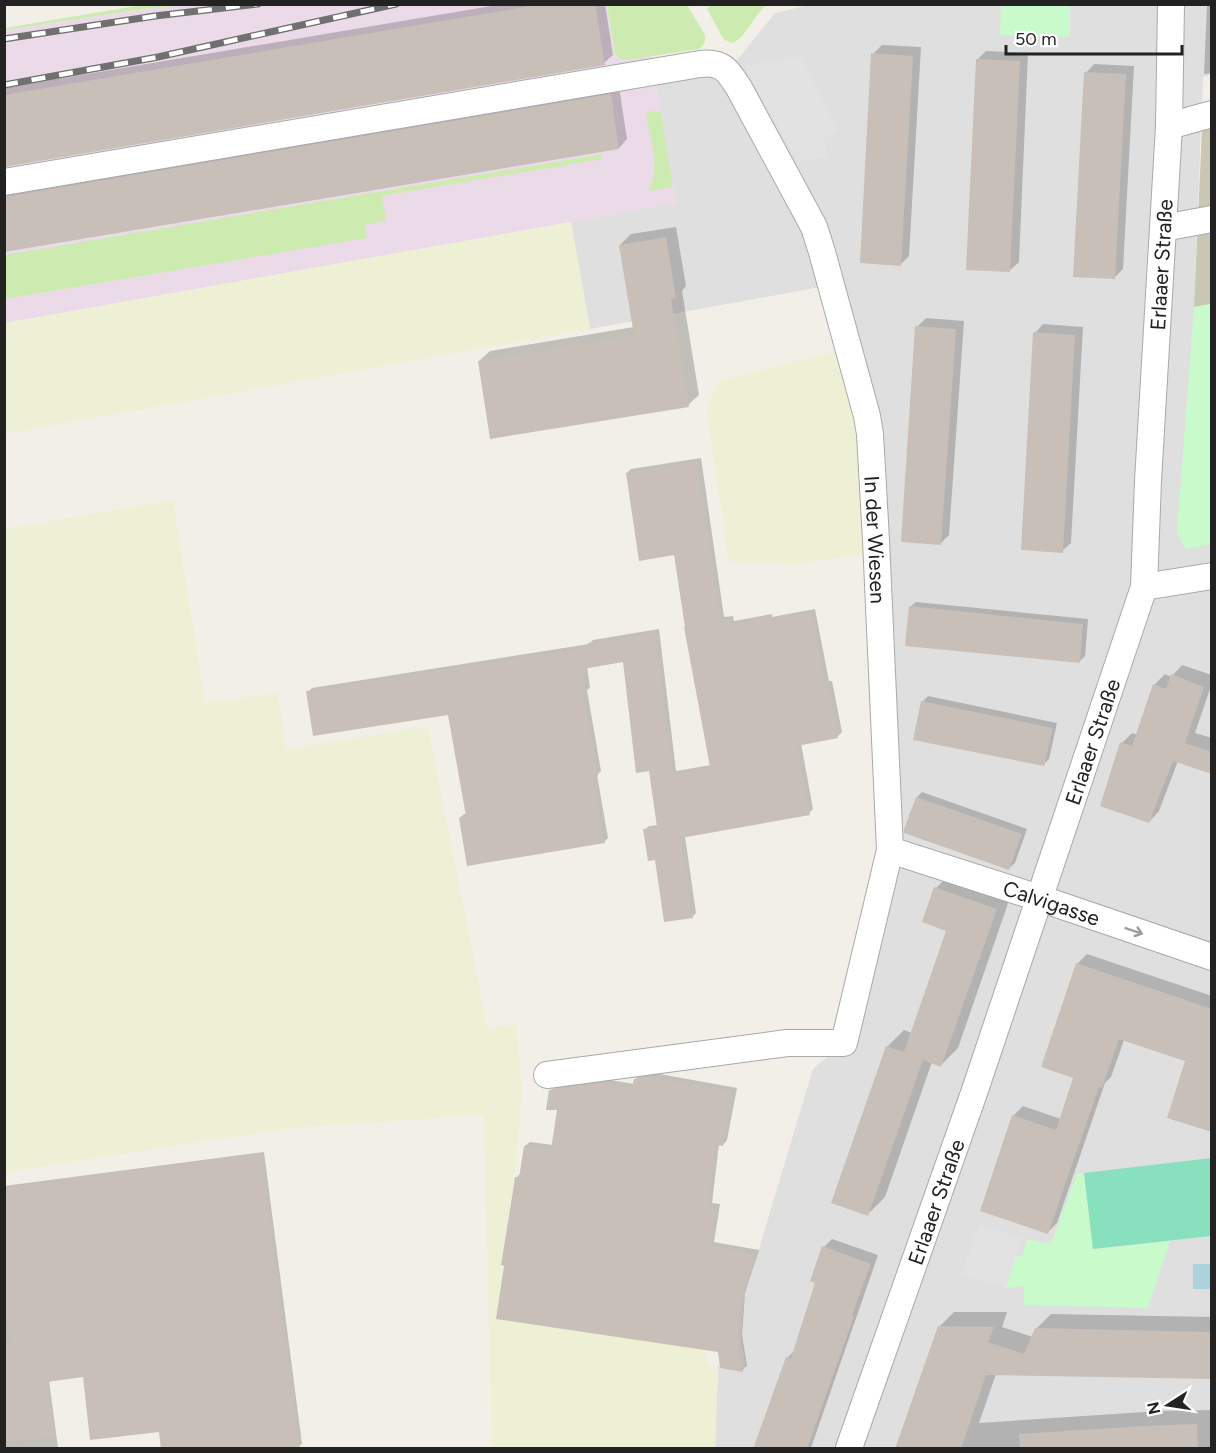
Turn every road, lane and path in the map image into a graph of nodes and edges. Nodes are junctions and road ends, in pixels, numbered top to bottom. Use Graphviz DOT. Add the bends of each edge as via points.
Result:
graph roads {
  1 [pos="1172,4"];
  2 [pos="1212,114"];
  3 [pos="1170,126"];
  4 [pos="4,182"];
  5 [pos="1212,219"];
  6 [pos="1163,228"];
  7 [pos="1212,576"];
  8 [pos="1144,587"];
  9 [pos="890,850"];
  10 [pos="1039,898"];
  11 [pos="1212,957"];
  12 [pos="547,1075"];
  13 [pos="849,1449"];
  1 -- 3 [label="street, Erlaaer Straße"];
  2 -- 3 [label="street"];
  3 -- 6 [label="street, Erlaaer Straße"];
  4 -- 9 [label="street, In der Wiesen" via="700,64 721,66 739,88 814,227 867,416"];
  5 -- 6 [label="street"];
  6 -- 8 [label="street, Erlaaer Straße"];
  7 -- 8 [label="street"];
  8 -- 10 [label="street, Erlaaer Straße"];
  9 -- 10 [label="street, Calvigasse"];
  9 -- 12 [label="street, In der Wiesen" via="844,1043 787,1043"];
  10 -- 11 [label="street, Calvigasse, one-way"];
  10 -- 13 [label="street, Erlaaer Straße"];
}
